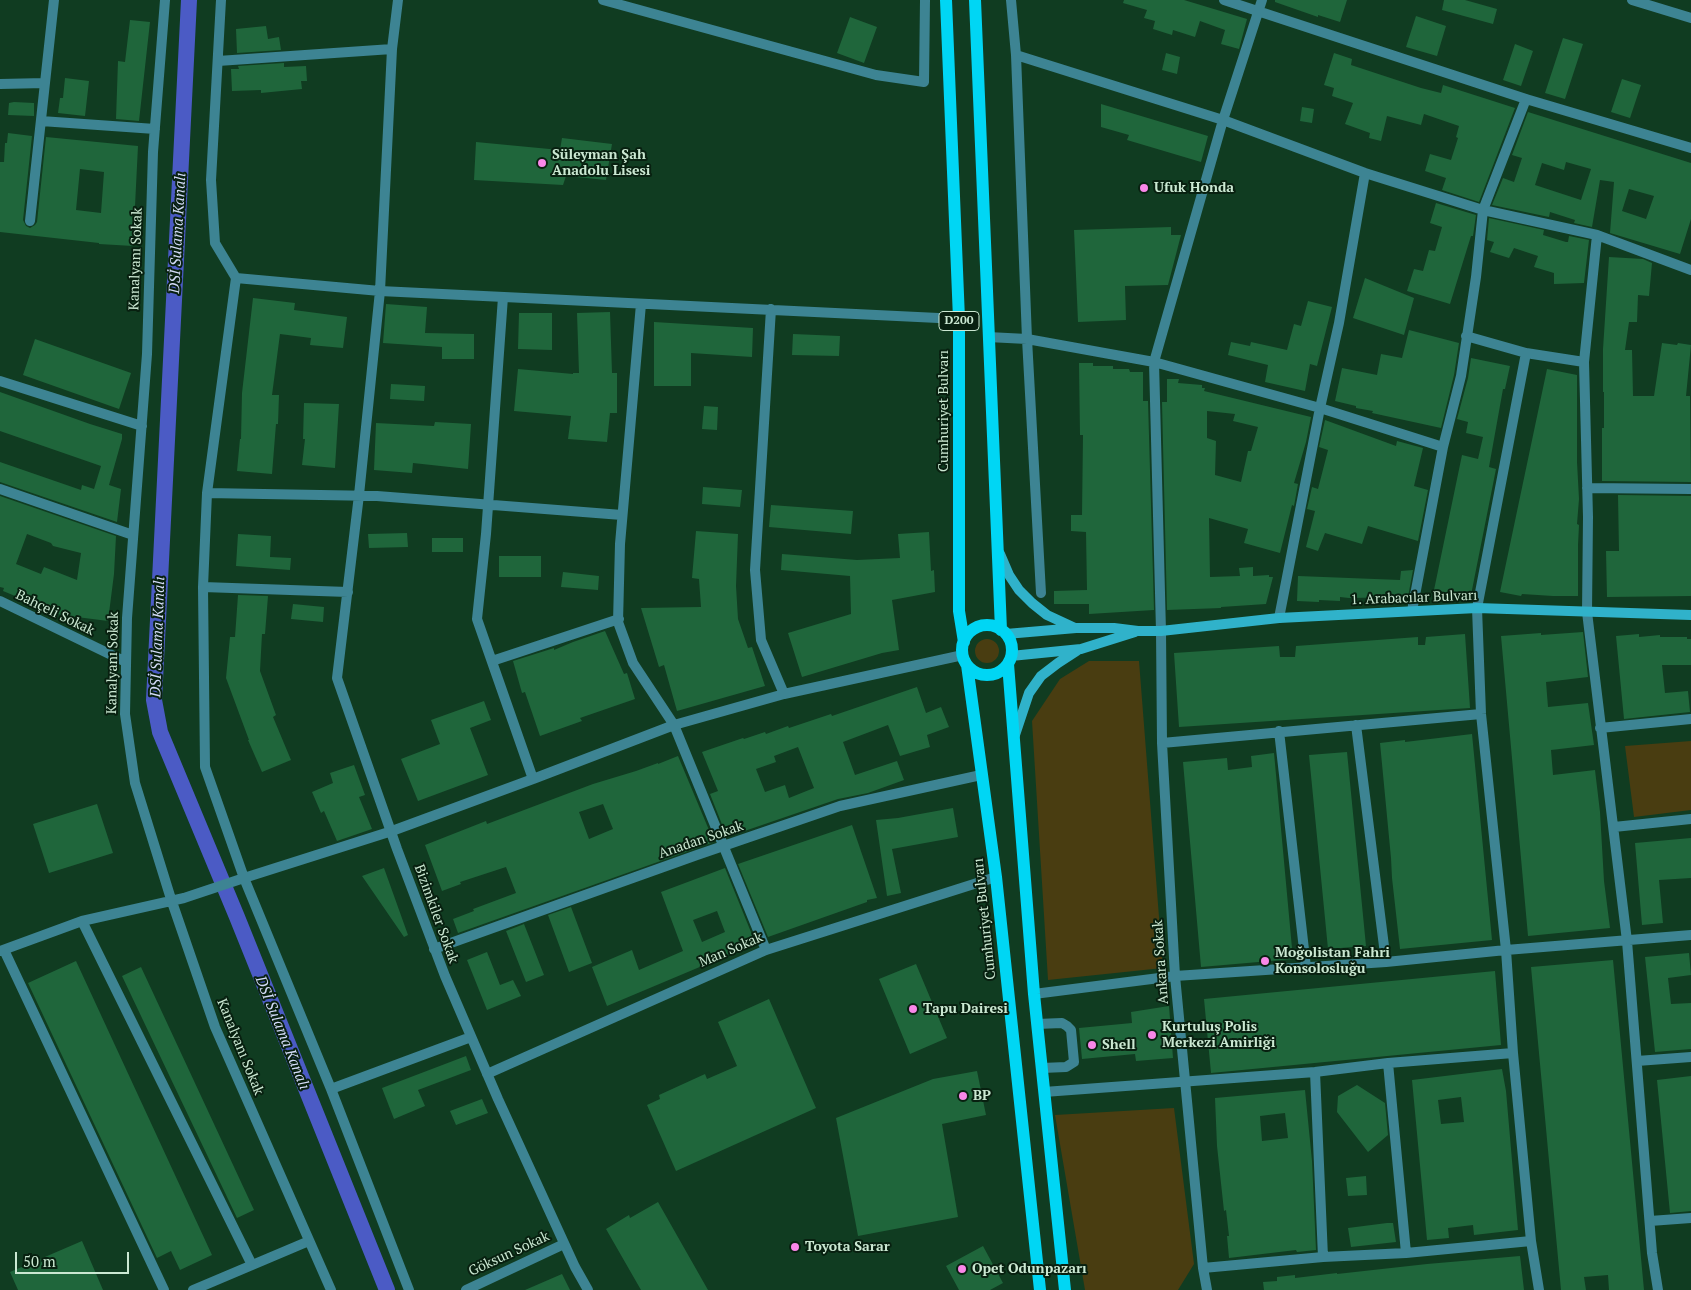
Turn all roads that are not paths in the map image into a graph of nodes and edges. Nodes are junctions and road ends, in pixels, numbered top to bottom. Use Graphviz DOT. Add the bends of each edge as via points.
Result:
graph roads {
  1 [pos="54,0"];
  2 [pos="165,0"];
  3 [pos="221,0"];
  4 [pos="398,0"];
  5 [pos="603,0"];
  6 [pos="925,0"];
  7 [pos="946,0"];
  8 [pos="975,0"];
  9 [pos="1011,0"];
  10 [pos="1224,0"];
  11 [pos="1262,0"];
  12 [pos="1632,0"];
  13 [pos="627,3"];
  14 [pos="1260,12"];
  15 [pos="1691,18"];
  16 [pos="392,49"];
  17 [pos="1016,55"];
  18 [pos="218,61"];
  19 [pos="45,83"];
  20 [pos="0,84"];
  21 [pos="1526,99"];
  22 [pos="1223,120"];
  23 [pos="41,121"];
  24 [pos="154,129"];
  25 [pos="1691,148"];
  26 [pos="1364,173"];
  27 [pos="1483,210"];
  28 [pos="30,221"];
  29 [pos="1597,235"];
  30 [pos="1691,270"];
  31 [pos="236,278"];
  32 [pos="380,291"];
  33 [pos="503,297"];
  34 [pos="640,304"];
  35 [pos="771,309"];
  36 [pos="959,319"];
  37 [pos="988,336"];
  38 [pos="1466,336"];
  39 [pos="1027,339"];
  40 [pos="1526,353"];
  41 [pos="1154,362"];
  42 [pos="1584,362"];
  43 [pos="0,381"];
  44 [pos="1320,408"];
  45 [pos="142,426"];
  46 [pos="1443,447"];
  47 [pos="1587,488"];
  48 [pos="0,489"];
  49 [pos="1691,489"];
  50 [pos="207,493"];
  51 [pos="359,495"];
  52 [pos="488,504"];
  53 [pos="622,515"];
  54 [pos="133,535"];
  55 [pos="1000,554"];
  56 [pos="203,586"];
  57 [pos="348,592"];
  58 [pos="1041,592"];
  59 [pos="0,601"];
  60 [pos="1477,608"];
  61 [pos="1412,611"];
  62 [pos="1588,612"];
  63 [pos="1691,616"];
  64 [pos="1279,618"];
  65 [pos="619,619"];
  66 [pos="1076,628"];
  67 [pos="1138,631"];
  68 [pos="1161,631"];
  69 [pos="1004,632"];
  70 [pos="1081,649"];
  71 [pos="965,654"];
  72 [pos="1010,660"];
  73 [pos="492,661"];
  74 [pos="126,662"];
  75 [pos="784,694"];
  76 [pos="1481,714"];
  77 [pos="1691,719"];
  78 [pos="674,725"];
  79 [pos="1356,725"];
  80 [pos="1600,728"];
  81 [pos="1279,732"];
  82 [pos="1013,738"];
  83 [pos="1162,743"];
  84 [pos="981,775"];
  85 [pos="533,779"];
  86 [pos="1691,819"];
  87 [pos="1614,827"];
  88 [pos="392,831"];
  89 [pos="724,846"];
  90 [pos="996,877"];
  91 [pos="244,878"];
  92 [pos="171,899"];
  93 [pos="82,921"];
  94 [pos="1691,935"];
  95 [pos="1627,940"];
  96 [pos="434,949"];
  97 [pos="766,950"];
  98 [pos="1506,950"];
  99 [pos="2,951"];
  100 [pos="1386,962"];
  101 [pos="1306,967"];
  102 [pos="1175,976"];
  103 [pos="1034,994"];
  104 [pos="1037,1024"];
  105 [pos="471,1037"];
  106 [pos="1513,1053"];
  107 [pos="1691,1057"];
  108 [pos="1637,1061"];
  109 [pos="1388,1063"];
  110 [pos="1042,1068"];
  111 [pos="1315,1072"];
  112 [pos="487,1074"];
  113 [pos="1185,1082"];
  114 [pos="330,1089"];
  115 [pos="1044,1092"];
  116 [pos="1691,1218"];
  117 [pos="1650,1221"];
  118 [pos="1531,1241"];
  119 [pos="309,1242"];
  120 [pos="564,1244"];
  121 [pos="1406,1253"];
  122 [pos="1323,1256"];
  123 [pos="252,1265"];
  124 [pos="1204,1268"];
  125 [pos="1064,1285"];
  126 [pos="164,1290"];
  127 [pos="193,1290"];
  128 [pos="331,1290"];
  129 [pos="409,1290"];
  130 [pos="466,1290"];
  131 [pos="588,1290"];
  132 [pos="1040,1290"];
  133 [pos="1073,1290"];
  134 [pos="1207,1290"];
  135 [pos="1539,1290"];
  136 [pos="1658,1290"];
  1 -- 19 [label="street"];
  2 -- 24 [label="street, Kanalyanı Sokak"];
  3 -- 18 [label="street"];
  4 -- 16 [label="street, Bizimkiler Sokak"];
  5 -- 13 [label="street"];
  6 -- 13 [label="street" via="924,82 876,76"];
  7 -- 36 [label="main road, Cumhuriyet Bulvarı / D200"];
  8 -- 37 [label="main road"];
  9 -- 17 [label="street"];
  10 -- 14 [label="street"];
  11 -- 14 [label="street, Ankara Sokak"];
  12 -- 15 [label="street"];
  14 -- 21 [label="street"];
  14 -- 22 [label="street, Ankara Sokak"];
  16 -- 18 [label="street"];
  16 -- 32 [label="street, Bizimkiler Sokak"];
  17 -- 22 [label="street"];
  17 -- 39 [label="street"];
  18 -- 31 [label="street" via="211,180 215,243"];
  19 -- 20 [label="street"];
  19 -- 23 [label="street"];
  21 -- 25 [label="street"];
  21 -- 27 [label="street"];
  22 -- 26 [label="street"];
  22 -- 41 [label="street, Ankara Sokak"];
  23 -- 24 [label="street"];
  23 -- 28 [label="street"];
  24 -- 45 [label="street, Kanalyanı Sokak"];
  26 -- 27 [label="street"];
  26 -- 44 [label="street" via="1339,323"];
  27 -- 29 [label="street"];
  27 -- 38 [label="street"];
  29 -- 30 [label="street"];
  29 -- 42 [label="street"];
  31 -- 32 [label="street"];
  31 -- 50 [label="street"];
  32 -- 33 [label="street"];
  32 -- 51 [label="street, Bizimkiler Sokak"];
  33 -- 34 [label="street"];
  33 -- 52 [label="street"];
  34 -- 35 [label="street"];
  34 -- 53 [label="street"];
  35 -- 36 [label="street"];
  35 -- 75 [label="street" via="755,570 761,640"];
  36 -- 71 [label="main road, Cumhuriyet Bulvarı / D200" via="959,611"];
  37 -- 39 [label="street"];
  37 -- 55 [label="main road"];
  38 -- 40 [label="street"];
  38 -- 46 [label="street" via="1461,376"];
  39 -- 41 [label="street"];
  39 -- 58 [label="street"];
  40 -- 42 [label="street"];
  40 -- 60 [label="street"];
  41 -- 44 [label="street"];
  41 -- 68 [label="street, Ankara Sokak"];
  42 -- 47 [label="street"];
  43 -- 45 [label="street"];
  44 -- 46 [label="street"];
  44 -- 64 [label="street"];
  45 -- 54 [label="street, Kanalyanı Sokak"];
  46 -- 61 [label="street"];
  47 -- 49 [label="street"];
  47 -- 62 [label="street"];
  48 -- 54 [label="street"];
  50 -- 51 [label="street"];
  50 -- 56 [label="street"];
  51 -- 52 [label="street"];
  51 -- 57 [label="street, Bizimkiler Sokak"];
  52 -- 53 [label="street"];
  52 -- 73 [label="street" via="477,619"];
  53 -- 65 [label="street"];
  54 -- 74 [label="street, Kanalyanı Sokak"];
  55 -- 66 [label="main road" via="1009,575 1032,604"];
  55 -- 69 [label="main road"];
  56 -- 57 [label="street"];
  56 -- 91 [label="street" via="206,766"];
  57 -- 88 [label="street, Bizimkiler Sokak" via="338,678"];
  59 -- 74 [label="street, Bahçeli Sokak"];
  60 -- 61 [label="main road, 1. Arabacılar Bulvarı"];
  60 -- 62 [label="main road, 1. Arabacılar Bulvarı"];
  60 -- 76 [label="street"];
  61 -- 64 [label="main road, 1. Arabacılar Bulvarı"];
  62 -- 63 [label="main road, 1. Arabacılar Bulvarı"];
  62 -- 80 [label="street"];
  64 -- 68 [label="main road, 1. Arabacılar Bulvarı"];
  65 -- 73 [label="street"];
  65 -- 78 [label="street" via="633,663"];
  66 -- 67 [label="main road, 1. Arabacılar Bulvarı"];
  66 -- 69 [label="main road, 1. Arabacılar Bulvarı"];
  67 -- 68 [label="main road, 1. Arabacılar Bulvarı"];
  67 -- 70 [label="main road, 1. Arabacılar Bulvarı"];
  68 -- 83 [label="street, Ankara Sokak"];
  69 -- 71 [label="main road" via="987,625 980,626 973,630"];
  69 -- 72 [label="main road" via="1011,643"];
  70 -- 72 [label="main road, 1. Arabacılar Bulvarı"];
  70 -- 82 [label="main road" via="1041,676 1029,693"];
  71 -- 72 [label="main road" via="974,671 982,674 998,672"];
  71 -- 75 [label="street"];
  71 -- 84 [label="main road, Cumhuriyet Bulvarı"];
  72 -- 82 [label="main road"];
  73 -- 85 [label="street"];
  74 -- 92 [label="street, Kanalyanı Sokak" via="125,714 135,783"];
  75 -- 78 [label="street"];
  76 -- 79 [label="street"];
  76 -- 98 [label="street"];
  77 -- 80 [label="street"];
  78 -- 85 [label="street"];
  78 -- 89 [label="street"];
  79 -- 81 [label="street"];
  79 -- 100 [label="street"];
  80 -- 87 [label="street"];
  81 -- 83 [label="street"];
  81 -- 101 [label="street"];
  82 -- 103 [label="main road"];
  83 -- 102 [label="street, Ankara Sokak"];
  84 -- 89 [label="street, Anadan Sokak" via="840,806"];
  84 -- 90 [label="main road, Cumhuriyet Bulvarı"];
  85 -- 88 [label="street"];
  86 -- 87 [label="street"];
  87 -- 95 [label="street"];
  88 -- 91 [label="street"];
  88 -- 96 [label="street, Bizimkiler Sokak"];
  89 -- 96 [label="street, Anadan Sokak"];
  89 -- 97 [label="street"];
  90 -- 97 [label="street, Man Sokak"];
  90 -- 132 [label="main road, Cumhuriyet Bulvarı"];
  91 -- 92 [label="street" via="184,898"];
  91 -- 114 [label="street"];
  92 -- 93 [label="street"];
  92 -- 119 [label="street, Kanalyanı Sokak" via="215,1028"];
  93 -- 99 [label="street"];
  93 -- 123 [label="street"];
  94 -- 95 [label="street"];
  95 -- 98 [label="street"];
  95 -- 108 [label="street"];
  96 -- 105 [label="street, Bizimkiler Sokak"];
  97 -- 112 [label="street, Man Sokak"];
  98 -- 100 [label="street"];
  98 -- 106 [label="street"];
  99 -- 126 [label="street"];
  100 -- 101 [label="street"];
  101 -- 102 [label="street"];
  102 -- 103 [label="street"];
  102 -- 113 [label="street, Ankara Sokak"];
  103 -- 104 [label="main road"];
  104 -- 110 [label="main road"];
  104 -- 110 [label="street" via="1062,1023 1071,1030 1074,1062 1066,1067"];
  105 -- 112 [label="street, Bizimkiler Sokak"];
  105 -- 114 [label="street"];
  106 -- 109 [label="street"];
  106 -- 118 [label="street"];
  107 -- 108 [label="street"];
  108 -- 117 [label="street"];
  109 -- 111 [label="street"];
  109 -- 121 [label="street"];
  110 -- 115 [label="main road"];
  111 -- 113 [label="street"];
  111 -- 122 [label="street"];
  112 -- 120 [label="street, Bizimkiler Sokak"];
  113 -- 115 [label="street"];
  113 -- 124 [label="street, Ankara Sokak"];
  114 -- 129 [label="street"];
  115 -- 125 [label="main road"];
  116 -- 117 [label="street"];
  117 -- 136 [label="street"];
  118 -- 121 [label="street"];
  118 -- 135 [label="street"];
  119 -- 123 [label="street"];
  119 -- 128 [label="street, Kanalyanı Sokak"];
  120 -- 130 [label="street, Göksun Sokak"];
  120 -- 131 [label="street, Bizimkiler Sokak"];
  121 -- 122 [label="street"];
  122 -- 124 [label="street"];
  123 -- 127 [label="street"];
  124 -- 134 [label="street, Ankara Sokak"];
  125 -- 133 [label="main road"];
}
